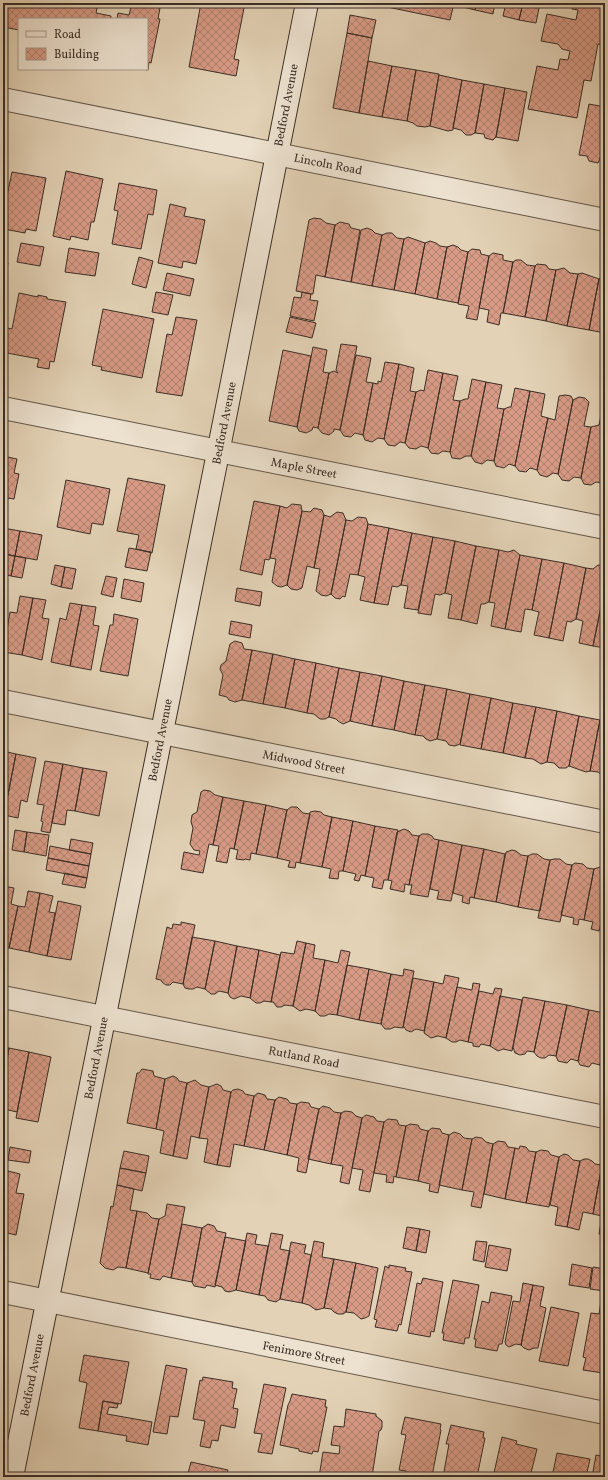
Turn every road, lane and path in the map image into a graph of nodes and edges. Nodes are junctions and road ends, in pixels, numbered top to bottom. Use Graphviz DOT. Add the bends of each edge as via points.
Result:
graph roads {
  1 [pos="306,3"];
  2 [pos="3,99"];
  3 [pos="277,154"];
  4 [pos="605,220"];
  5 [pos="3,408"];
  6 [pos="219,451"];
  7 [pos="605,528"];
  8 [pos="3,702"];
  9 [pos="161,733"];
  10 [pos="605,822"];
  11 [pos="3,997"];
  12 [pos="104,1018"];
  13 [pos="605,1118"];
  14 [pos="3,1292"];
  15 [pos="47,1301"];
  16 [pos="605,1413"];
  17 [pos="12,1477"];
  1 -- 3 [label="street, Bedford Avenue"];
  2 -- 3 [label="street, Lincoln Road"];
  3 -- 4 [label="street, Lincoln Road"];
  3 -- 6 [label="street, Bedford Avenue"];
  5 -- 6 [label="street, Maple Street"];
  6 -- 7 [label="street, Maple Street"];
  6 -- 9 [label="street, Bedford Avenue"];
  8 -- 9 [label="street, Midwood Street"];
  9 -- 10 [label="street, Midwood Street"];
  9 -- 12 [label="street, Bedford Avenue"];
  11 -- 12 [label="street, Rutland Road"];
  12 -- 13 [label="street, Rutland Road"];
  12 -- 15 [label="street, Bedford Avenue"];
  14 -- 15 [label="street, Fenimore Street"];
  15 -- 16 [label="street, Fenimore Street"];
  15 -- 17 [label="street, Bedford Avenue"];
}
